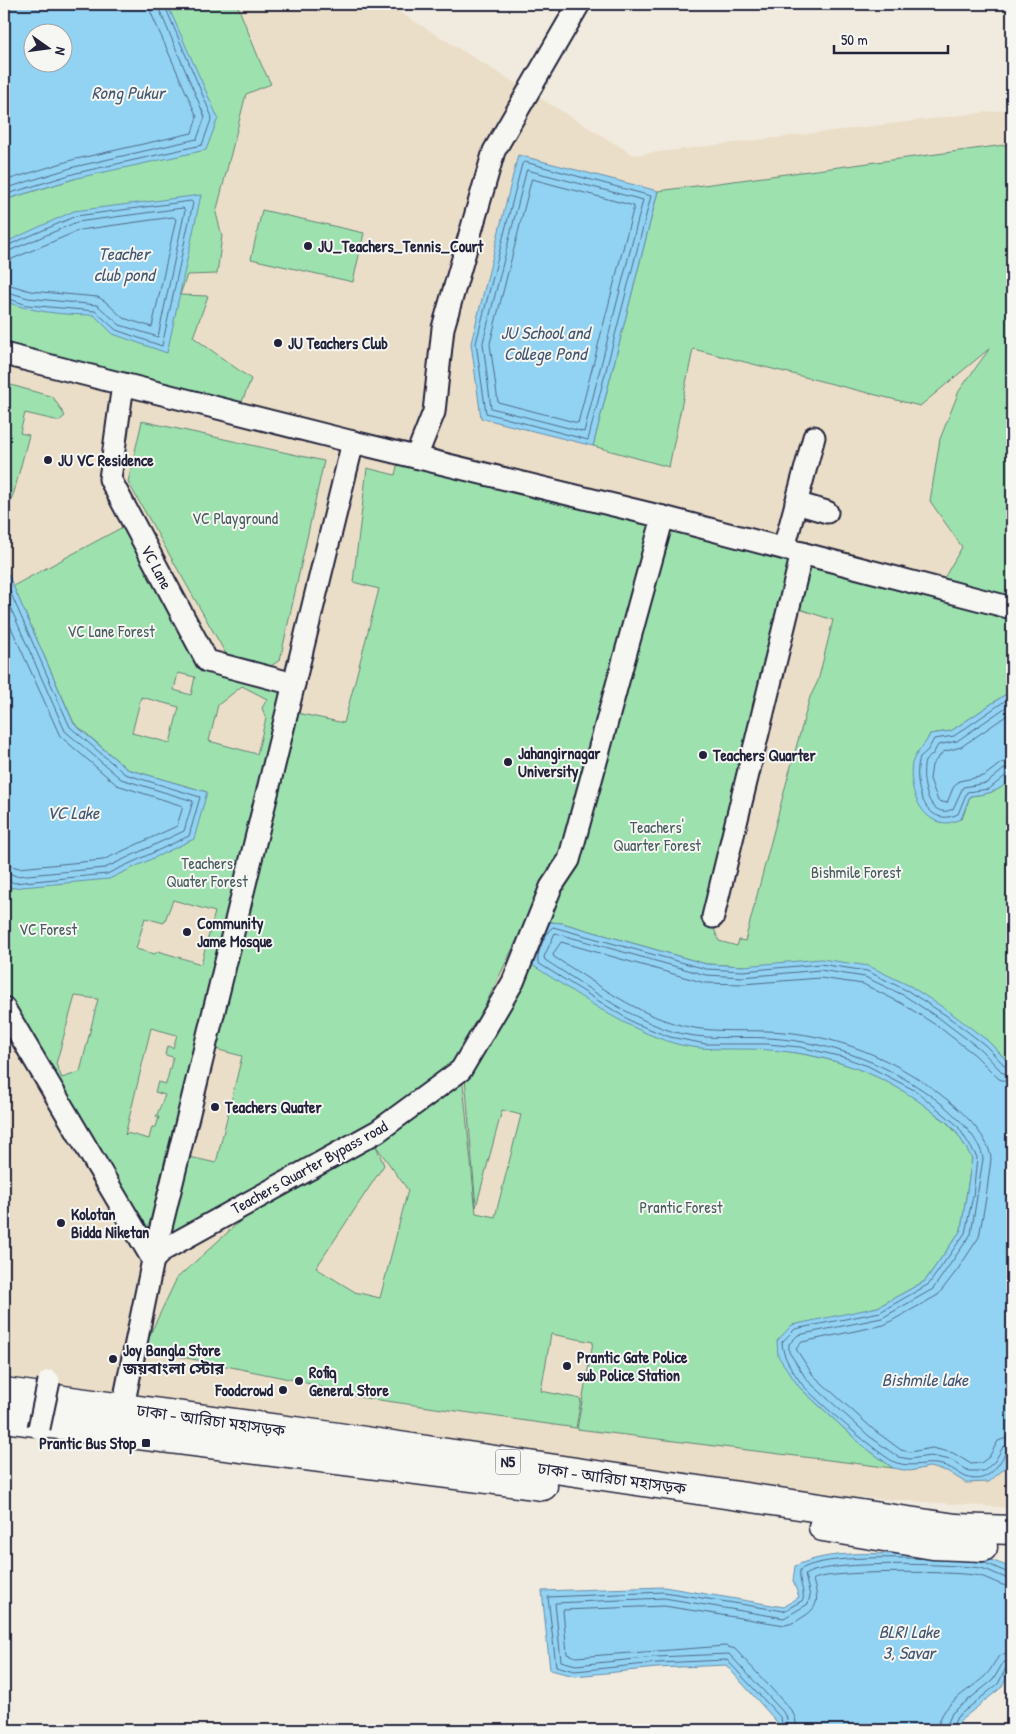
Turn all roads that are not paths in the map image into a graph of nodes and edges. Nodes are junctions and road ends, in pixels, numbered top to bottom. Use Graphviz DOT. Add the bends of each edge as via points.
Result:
graph roads {
  1 [pos="579,4"];
  2 [pos="4,354"];
  3 [pos="123,384"];
  4 [pos="814,436"];
  5 [pos="353,442"];
  6 [pos="416,457"];
  7 [pos="796,504"];
  8 [pos="827,512"];
  9 [pos="663,517"];
  10 [pos="793,551"];
  11 [pos="1012,608"];
  12 [pos="294,684"];
  13 [pos="713,917"];
  14 [pos="4,1008"];
  15 [pos="153,1260"];
  16 [pos="49,1381"];
  17 [pos="4,1392"];
  18 [pos="4,1418"];
  19 [pos="120,1421"];
  20 [pos="39,1428"];
  21 [pos="1012,1530"];
  22 [pos="1012,1548"];
  1 -- 6 [label="street" via="494,151 443,328 434,412"];
  2 -- 3 [label="street"];
  3 -- 5 [label="street"];
  3 -- 12 [label="street, VC Lane" via="110,479 207,661"];
  4 -- 7 [label="street"];
  5 -- 6 [label="street"];
  5 -- 12 [label="street"];
  6 -- 9 [label="street"];
  7 -- 8 [label="street"];
  7 -- 10 [label="street"];
  9 -- 10 [label="street"];
  9 -- 15 [label="street, Teachers Quarter Bypass road" via="569,860 551,887 513,982 461,1070 378,1130 163,1250"];
  10 -- 11 [label="street"];
  10 -- 13 [label="street"];
  12 -- 15 [label="street"];
  14 -- 15 [label="street"];
  15 -- 19 [label="street"];
  16 -- 20 [label="street, bridge"];
  17 -- 19 [label="highway, ঢাকা - আরিচা মহাসড়ক / N5"];
  18 -- 19 [label="highway, ঢাকা - আরিচা মহাসড়ক / N5"];
  19 -- 21 [label="highway, ঢাকা - আরিচা মহাসড়ক / N5" via="956,1528"];
  19 -- 22 [label="highway, ঢাকা - আরিচা মহাসড়ক / N5" via="933,1545"];
}
